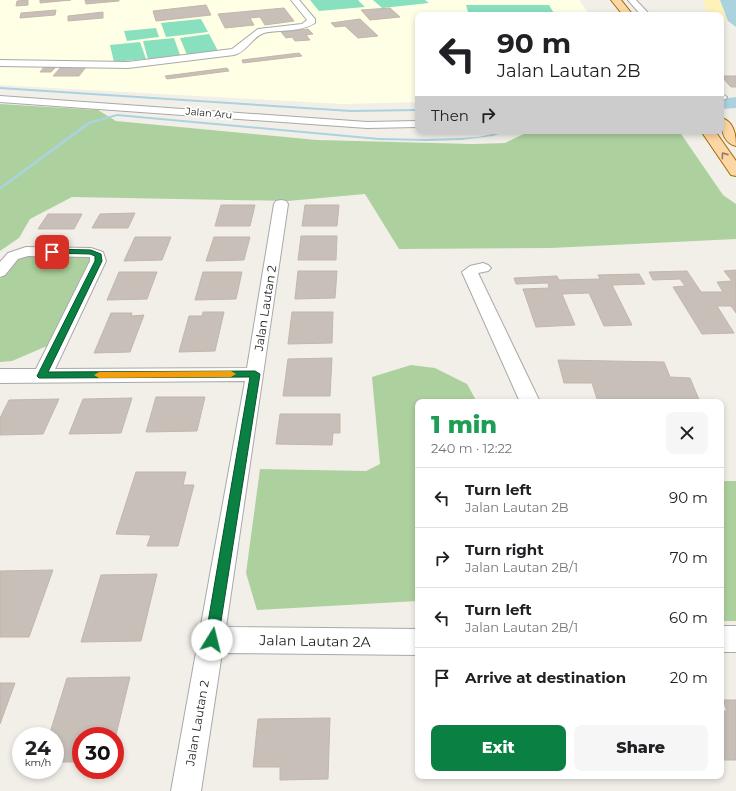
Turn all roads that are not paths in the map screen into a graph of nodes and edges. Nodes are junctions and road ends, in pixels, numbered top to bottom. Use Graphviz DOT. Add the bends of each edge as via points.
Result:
graph roads {
  1 [pos="296,0"];
  2 [pos="616,0"];
  3 [pos="632,0"];
  4 [pos="626,12"];
  5 [pos="643,12"];
  6 [pos="0,63"];
  7 [pos="0,99"];
  8 [pos="415,124"];
  9 [pos="724,126"];
  10 [pos="710,134"];
  11 [pos="736,142"];
  12 [pos="736,172"];
  13 [pos="281,204"];
  14 [pos="483,268"];
  15 [pos="0,272"];
  16 [pos="255,374"];
  17 [pos="0,376"];
  18 [pos="42,376"];
  19 [pos="529,399"];
  20 [pos="724,639"];
  21 [pos="736,639"];
  22 [pos="212,640"];
  23 [pos="415,642"];
  24 [pos="186,791"];
  1 -- 6 [label="street" via="311,23 261,31 234,52 128,65"];
  2 -- 4 [label="main road"];
  3 -- 5 [label="street"];
  7 -- 8 [label="street, Jalan Aru" via="360,124"];
  9 -- 11 [label="main road"];
  12 -- 10 [label="main road, one-way"];
  13 -- 16 [label="street, Jalan Lautan 2"];
  14 -- 19 [label="street" via="470,272"];
  15 -- 18 [label="street" via="13,256 26,251 91,252 98,255 98,261"];
  16 -- 18 [label="street"];
  16 -- 22 [label="street, Jalan Lautan 2"];
  17 -- 18 [label="street"];
  20 -- 21 [label="street"];
  22 -- 23 [label="street, Jalan Lautan 2A"];
  22 -- 24 [label="street, Jalan Lautan 2"];
}
